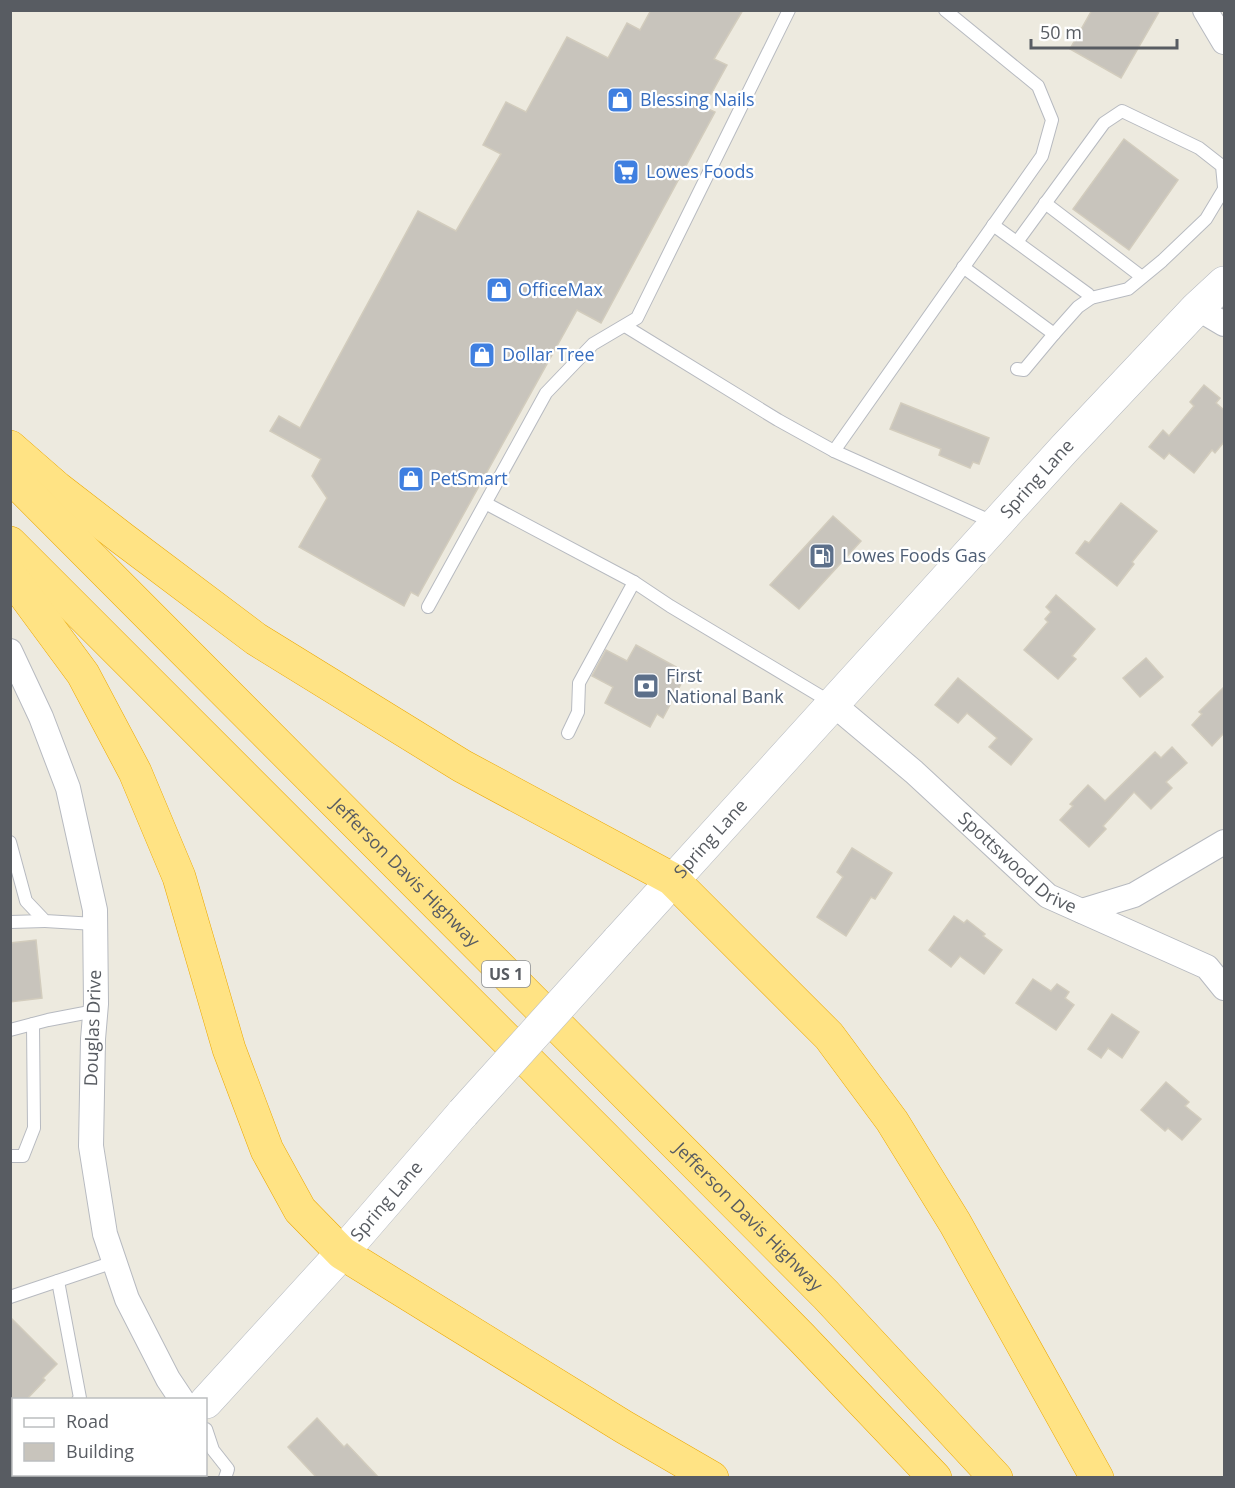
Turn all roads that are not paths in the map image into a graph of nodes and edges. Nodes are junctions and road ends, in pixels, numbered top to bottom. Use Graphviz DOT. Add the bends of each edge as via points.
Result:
graph roads {
  1 [pos="789,10"];
  2 [pos="945,10"];
  3 [pos="1205,10"];
  4 [pos="1224,42"];
  5 [pos="1224,188"];
  6 [pos="1045,203"];
  7 [pos="993,225"];
  8 [pos="1017,242"];
  9 [pos="963,267"];
  10 [pos="1142,277"];
  11 [pos="1224,283"];
  12 [pos="1091,298"];
  13 [pos="1197,308"];
  14 [pos="1224,324"];
  15 [pos="625,326"];
  16 [pos="1054,334"];
  17 [pos="1017,369"];
  18 [pos="10,447"];
  19 [pos="834,451"];
  20 [pos="10,476"];
  21 [pos="487,504"];
  22 [pos="996,524"];
  23 [pos="10,543"];
  24 [pos="10,576"];
  25 [pos="634,582"];
  26 [pos="428,607"];
  27 [pos="10,651"];
  28 [pos="833,704"];
  29 [pos="568,733"];
  30 [pos="10,842"];
  31 [pos="1224,842"];
  32 [pos="672,879"];
  33 [pos="1083,911"];
  34 [pos="45,921"];
  35 [pos="10,922"];
  36 [pos="95,924"];
  37 [pos="1224,988"];
  38 [pos="95,1011"];
  39 [pos="33,1024"];
  40 [pos="10,1030"];
  41 [pos="10,1156"];
  42 [pos="342,1253"];
  43 [pos="114,1262"];
  44 [pos="57,1281"];
  45 [pos="10,1297"];
  46 [pos="80,1398"];
  47 [pos="181,1398"];
  48 [pos="207,1401"];
  49 [pos="207,1432"];
  50 [pos="225,1478"];
  51 [pos="712,1478"];
  52 [pos="935,1478"];
  53 [pos="996,1478"];
  54 [pos="1097,1478"];
  1 -- 15 [label="lane" via="637,318"];
  2 -- 7 [label="lane" via="1038,86 1052,120 1042,156"];
  3 -- 4 [label="street"];
  5 -- 6 [label="lane" via="1222,166 1199,148 1122,111 1104,123"];
  5 -- 10 [label="lane" via="1206,219"];
  6 -- 8 [label="lane"];
  6 -- 10 [label="lane"];
  7 -- 8 [label="lane"];
  7 -- 9 [label="lane"];
  8 -- 12 [label="lane"];
  9 -- 16 [label="lane"];
  9 -- 19 [label="lane"];
  10 -- 12 [label="lane" via="1128,289"];
  11 -- 13 [label="street, Spring Lane"];
  12 -- 16 [label="lane"];
  13 -- 14 [label="street"];
  13 -- 22 [label="street, Spring Lane"];
  15 -- 19 [label="lane"];
  15 -- 21 [label="lane" via="593,344 546,393"];
  16 -- 17 [label="lane" via="1024,370"];
  18 -- 32 [label="highway" via="123,540 256,639 462,766"];
  19 -- 22 [label="lane"];
  20 -- 53 [label="highway, Jefferson Davis Highway / US 1" via="826,1295"];
  21 -- 25 [label="lane"];
  21 -- 26 [label="lane"];
  22 -- 28 [label="street, Spring Lane"];
  23 -- 52 [label="highway, US 1" via="605,1138"];
  24 -- 42 [label="highway" via="83,674 135,772 179,877 229,1049 267,1150 300,1210"];
  25 -- 28 [label="lane"];
  25 -- 29 [label="lane" via="579,683 578,712"];
  27 -- 36 [label="street, Douglas Drive" via="68,788"];
  28 -- 32 [label="street, Spring Lane"];
  28 -- 33 [label="street, Spottswood Drive" via="914,771 1048,896"];
  30 -- 34 [label="lane" via="26,901"];
  31 -- 33 [label="street" via="1134,895"];
  32 -- 42 [label="street, Spring Lane, bridge"];
  32 -- 54 [label="highway" via="829,1036 892,1121 955,1223"];
  33 -- 37 [label="street, Spottswood Drive" via="1207,967"];
  34 -- 35 [label="lane"];
  34 -- 36 [label="lane"];
  36 -- 38 [label="street, Douglas Drive"];
  38 -- 39 [label="lane"];
  38 -- 43 [label="street, Douglas Drive" via="90,1146 105,1234"];
  39 -- 40 [label="lane"];
  39 -- 41 [label="lane" via="34,1128 23,1156"];
  42 -- 48 [label="street, Spring Lane"];
  42 -- 51 [label="highway"];
  43 -- 44 [label="lane"];
  43 -- 47 [label="street, Douglas Drive" via="150,1345"];
  44 -- 45 [label="lane"];
  44 -- 46 [label="lane"];
  49 -- 50 [label="lane" via="213,1450 228,1469"];
}
